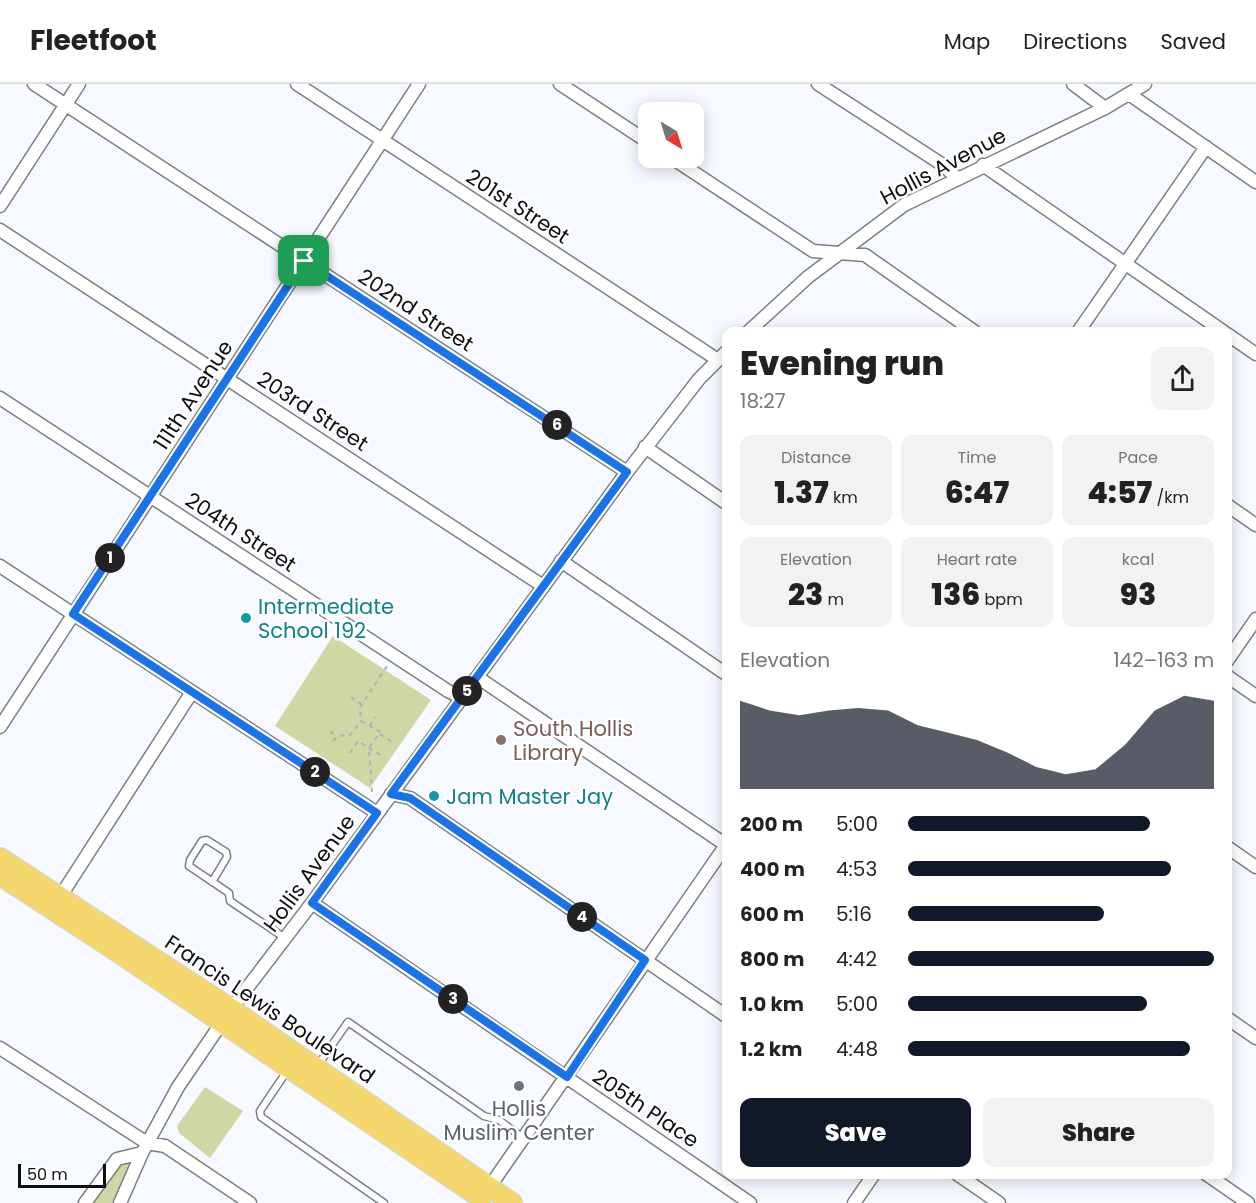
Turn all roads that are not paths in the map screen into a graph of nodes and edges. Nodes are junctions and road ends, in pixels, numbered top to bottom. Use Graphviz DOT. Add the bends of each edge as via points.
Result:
graph roads {
  1 [pos="34,84"];
  2 [pos="79,84"];
  3 [pos="297,84"];
  4 [pos="419,84"];
  5 [pos="560,84"];
  6 [pos="818,84"];
  7 [pos="1073,84"];
  8 [pos="1145,84"];
  9 [pos="1129,94"];
  10 [pos="66,105"];
  11 [pos="1105,108"];
  12 [pos="638,135"];
  13 [pos="382,140"];
  14 [pos="1206,147"];
  15 [pos="983,165"];
  16 [pos="687,168"];
  17 [pos="957,177"];
  18 [pos="1256,182"];
  19 [pos="0,206"];
  20 [pos="0,230"];
  21 [pos="838,254"];
  22 [pos="304,261"];
  23 [pos="1124,263"];
  24 [pos="753,327"];
  25 [pos="968,327"];
  26 [pos="1080,327"];
  27 [pos="1217,327"];
  28 [pos="1232,337"];
  29 [pos="1256,354"];
  30 [pos="722,356"];
  31 [pos="227,378"];
  32 [pos="0,398"];
  33 [pos="645,447"];
  34 [pos="627,472"];
  35 [pos="150,496"];
  36 [pos="722,500"];
  37 [pos="1232,508"];
  38 [pos="1256,525"];
  39 [pos="561,561"];
  40 [pos="0,566"];
  41 [pos="543,586"];
  42 [pos="73,614"];
  43 [pos="1256,620"];
  44 [pos="1232,654"];
  45 [pos="722,671"];
  46 [pos="477,676"];
  47 [pos="1232,679"];
  48 [pos="192,692"];
  49 [pos="1256,696"];
  50 [pos="462,698"];
  51 [pos="0,727"];
  52 [pos="391,794"];
  53 [pos="377,813"];
  54 [pos="722,842"];
  55 [pos="1232,850"];
  56 [pos="722,851"];
  57 [pos="0,858"];
  58 [pos="1256,867"];
  59 [pos="0,875"];
  60 [pos="212,882"];
  61 [pos="60,897"];
  62 [pos="312,903"];
  63 [pos="285,938"];
  64 [pos="645,960"];
  65 [pos="722,1013"];
  66 [pos="227,1016"];
  67 [pos="1232,1021"];
  68 [pos="1256,1038"];
  69 [pos="0,1048"];
  70 [pos="289,1068"];
  71 [pos="315,1068"];
  72 [pos="567,1077"];
  73 [pos="524,1138"];
  74 [pos="144,1148"];
  75 [pos="871,1179"];
  76 [pos="964,1179"];
  77 [pos="1213,1179"];
  78 [pos="484,1198"];
  79 [pos="85,1203"];
  80 [pos="120,1203"];
  81 [pos="250,1203"];
  82 [pos="384,1203"];
  83 [pos="512,1203"];
  84 [pos="750,1203"];
  85 [pos="854,1203"];
  86 [pos="999,1203"];
  87 [pos="1248,1203"];
  1 -- 10 [label="street, 202nd Street"];
  2 -- 10 [label="street"];
  3 -- 13 [label="street, 201st Street"];
  4 -- 13 [label="street, 111th Avenue"];
  5 -- 12 [label="street"];
  6 -- 17 [label="street"];
  7 -- 11 [label="street"];
  8 -- 9 [label="street, Hollis Avenue"];
  9 -- 11 [label="street, Hollis Avenue"];
  9 -- 14 [label="street"];
  10 -- 19 [label="street"];
  10 -- 22 [label="street, 202nd Street"];
  11 -- 15 [label="street, Hollis Avenue"];
  13 -- 22 [label="street, 111th Avenue"];
  13 -- 30 [label="street, 201st Street"];
  14 -- 18 [label="street"];
  14 -- 23 [label="street"];
  15 -- 17 [label="street, Hollis Avenue"];
  15 -- 23 [label="street"];
  16 -- 21 [label="street" via="813,251"];
  17 -- 21 [label="street, Hollis Avenue" via="904,204"];
  20 -- 31 [label="street, 203rd Street"];
  21 -- 24 [label="street, Hollis Avenue"];
  21 -- 25 [label="street" via="865,255"];
  22 -- 31 [label="street, 111th Avenue"];
  22 -- 34 [label="street, 202nd Street"];
  23 -- 26 [label="street"];
  23 -- 27 [label="street"];
  28 -- 29 [label="street"];
  30 -- 33 [label="street, Hollis Avenue"];
  31 -- 35 [label="street, 111th Avenue"];
  31 -- 41 [label="street, 203rd Street"];
  32 -- 35 [label="street, 204th Street"];
  33 -- 34 [label="street, Hollis Avenue"];
  33 -- 36 [label="street"];
  34 -- 39 [label="street, Hollis Avenue"];
  35 -- 42 [label="street, 111th Avenue"];
  35 -- 50 [label="street, 204th Street"];
  37 -- 38 [label="street"];
  39 -- 41 [label="street, Hollis Avenue"];
  39 -- 45 [label="street"];
  40 -- 42 [label="street"];
  41 -- 46 [label="street, Hollis Avenue"];
  42 -- 48 [label="street"];
  42 -- 51 [label="street, 111th Avenue"];
  43 -- 44 [label="street"];
  46 -- 50 [label="street, Hollis Avenue"];
  46 -- 54 [label="street"];
  47 -- 49 [label="street"];
  48 -- 53 [label="street"];
  48 -- 61 [label="street"];
  50 -- 52 [label="street, Hollis Avenue"];
  52 -- 53 [label="street, Hollis Avenue"];
  52 -- 64 [label="street" via="410,798"];
  53 -- 62 [label="street, Hollis Avenue"];
  55 -- 58 [label="street"];
  56 -- 64 [label="street"];
  57 -- 61 [label="main road, Francis Lewis Boulevard"];
  59 -- 66 [label="main road, Francis Lewis Boulevard"];
  60 -- 60 [label="lane" via="227,857 226,852 207,840 202,841 188,863"];
  60 -- 63 [label="lane" via="229,893 230,901"];
  61 -- 66 [label="main road, Francis Lewis Boulevard"];
  62 -- 63 [label="street, Hollis Avenue"];
  62 -- 72 [label="street, 205th Place"];
  63 -- 66 [label="street, Hollis Avenue"];
  64 -- 65 [label="street"];
  64 -- 72 [label="street"];
  66 -- 70 [label="main road, Francis Lewis Boulevard"];
  66 -- 71 [label="main road, Francis Lewis Boulevard"];
  66 -- 74 [label="street, Hollis Avenue" via="178,1087"];
  67 -- 68 [label="street"];
  69 -- 74 [label="street"];
  70 -- 78 [label="main road, Francis Lewis Boulevard"];
  70 -- 82 [label="lane" via="260,1111 261,1117"];
  71 -- 73 [label="lane" via="348,1022 484,1116 499,1120"];
  71 -- 78 [label="main road, Francis Lewis Boulevard"];
  72 -- 73 [label="street"];
  72 -- 84 [label="street, 205th Place"];
  73 -- 78 [label="street"];
  74 -- 79 [label="street" via="117,1159"];
  74 -- 80 [label="street, Hollis Avenue"];
  74 -- 81 [label="street" via="165,1146"];
  75 -- 85 [label="street"];
  76 -- 86 [label="street"];
  77 -- 87 [label="street"];
  78 -- 83 [label="main road, Francis Lewis Boulevard"];
}
